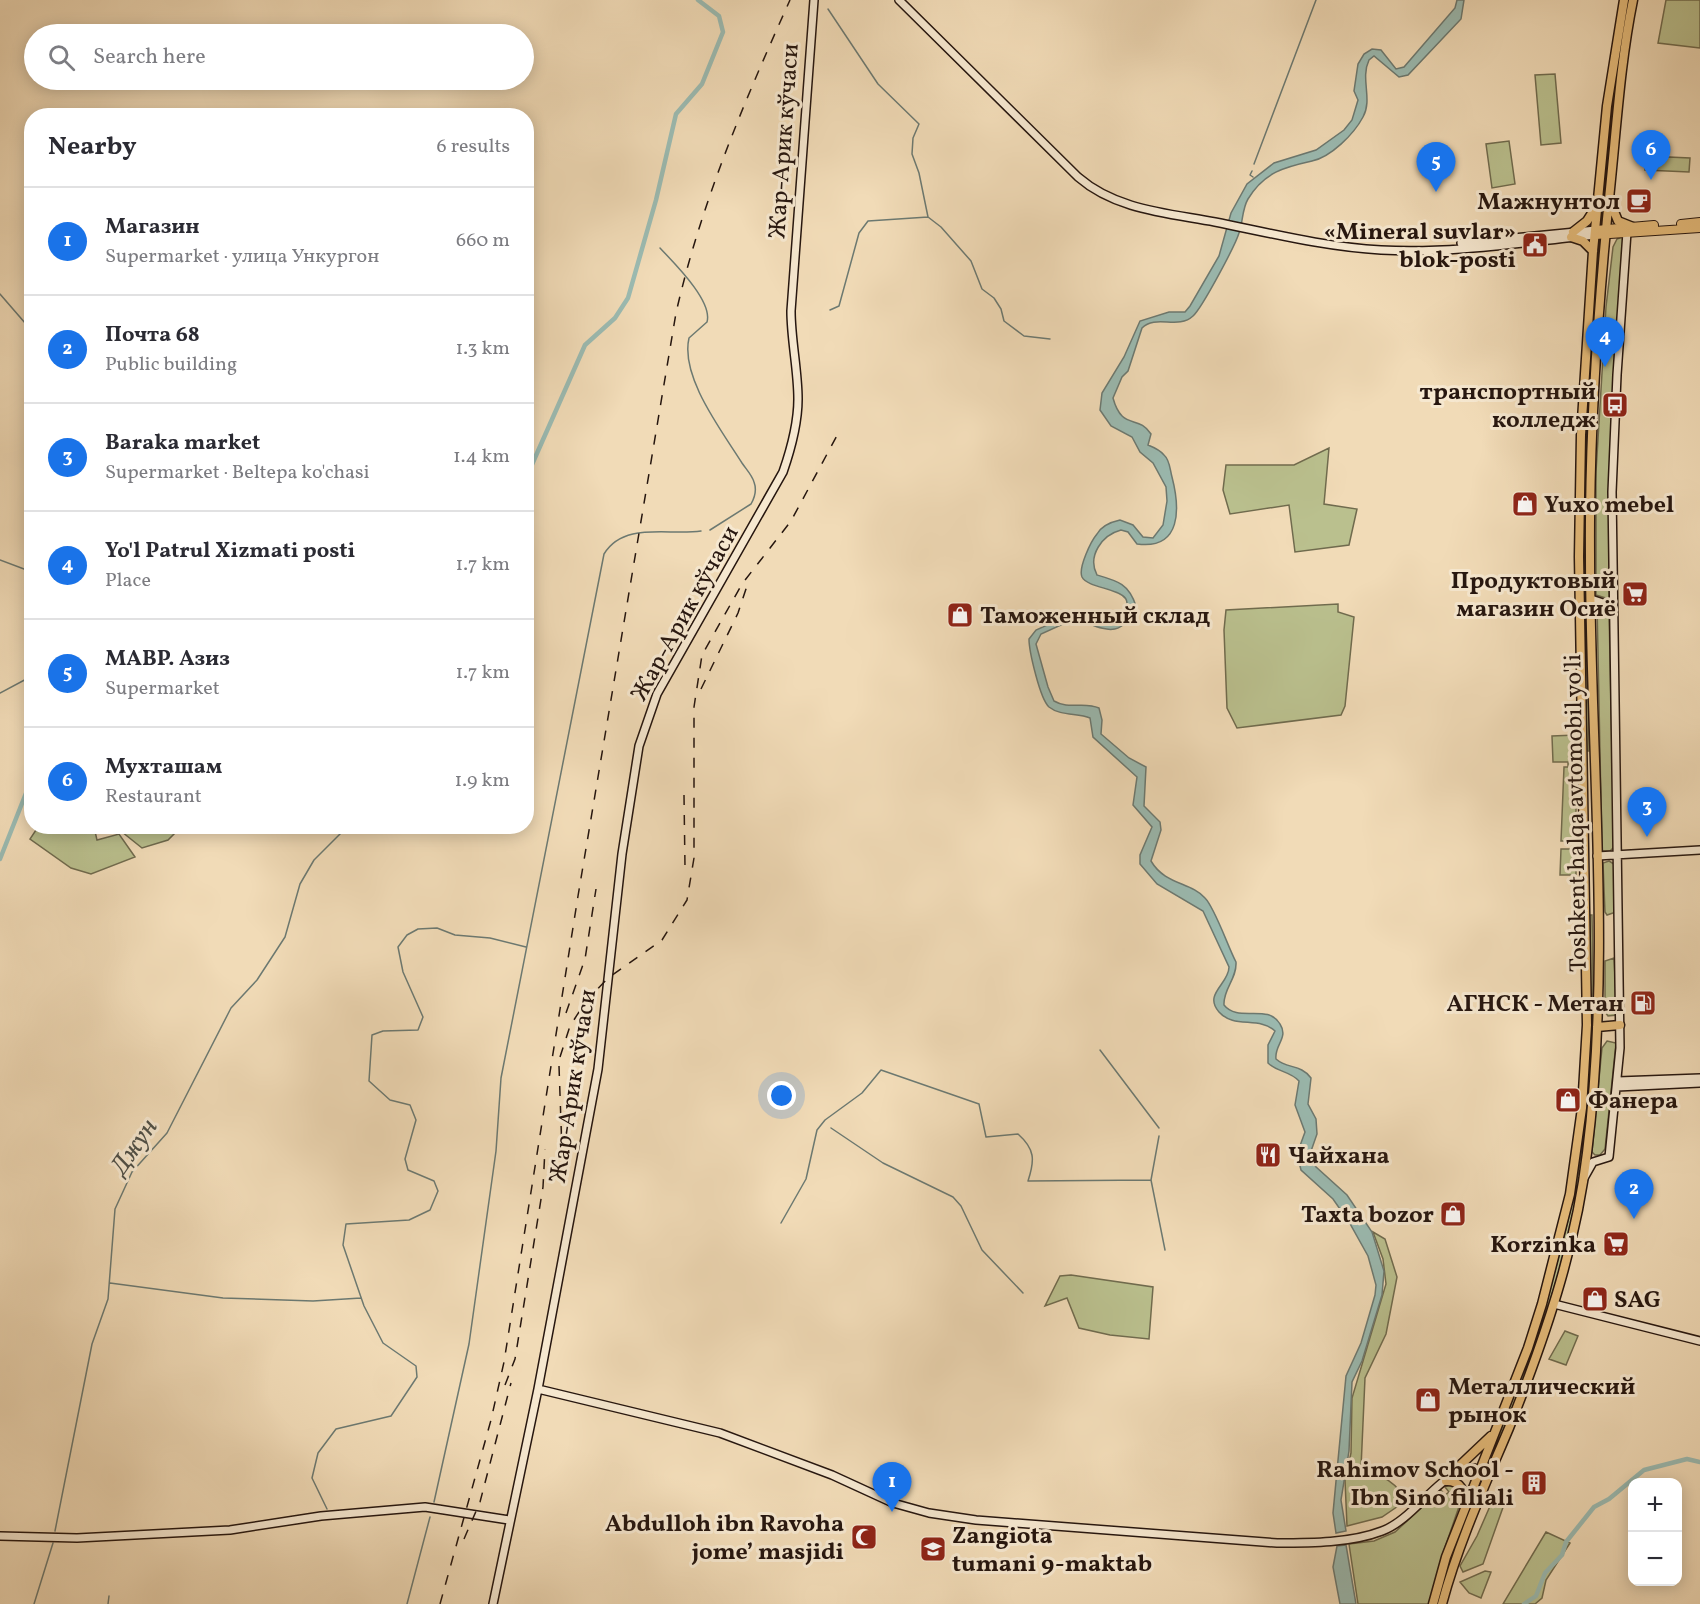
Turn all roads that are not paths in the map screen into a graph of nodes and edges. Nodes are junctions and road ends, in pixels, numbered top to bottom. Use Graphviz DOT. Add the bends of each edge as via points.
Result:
graph roads {
  1 [pos="814,0"];
  2 [pos="898,0"];
  3 [pos="1624,0"];
  4 [pos="1633,0"];
  5 [pos="1609,197"];
  6 [pos="1598,204"];
  7 [pos="1700,222"];
  8 [pos="1700,228"];
  9 [pos="1630,230"];
  10 [pos="1595,232"];
  11 [pos="1606,232"];
  12 [pos="1572,235"];
  13 [pos="1593,251"];
  14 [pos="1579,535"];
  15 [pos="1590,535"];
  16 [pos="1591,599"];
  17 [pos="1612,606"];
  18 [pos="1594,758"];
  19 [pos="1583,759"];
  20 [pos="1700,850"];
  21 [pos="1616,855"];
  22 [pos="1597,856"];
  23 [pos="1598,908"];
  24 [pos="1586,909"];
  25 [pos="1620,1025"];
  26 [pos="1597,1027"];
  27 [pos="1700,1078"];
  28 [pos="1700,1083"];
  29 [pos="1618,1084"];
  30 [pos="1587,1153"];
  31 [pos="1593,1162"];
  32 [pos="1583,1179"];
  33 [pos="1554,1304"];
  34 [pos="1700,1341"];
  35 [pos="538,1389"];
  36 [pos="1496,1428"];
  37 [pos="1453,1472"];
  38 [pos="1479,1473"];
  39 [pos="1489,1477"];
  40 [pos="1446,1481"];
  41 [pos="1467,1504"];
  42 [pos="508,1520"];
  43 [pos="0,1536"];
  44 [pos="1353,1536"];
  45 [pos="1446,1557"];
  46 [pos="1456,1560"];
  47 [pos="493,1604"];
  48 [pos="1433,1604"];
  49 [pos="1442,1604"];
  1 -- 35 [label="main road, Жар-Арик кўчаси" via="792,311 798,396 794,435 783,472 657,694 639,746 622,854 598,1069"];
  2 -- 12 [label="main road" via="1088,185 1131,206 1371,249 1441,248 1448,244"];
  3 -- 6 [label="highway, Toshkent halqa avtomobil yo'li" via="1613,60"];
  4 -- 5 [label="highway, Toshkent halqa avtomobil yo'li"];
  5 -- 9 [label="highway" via="1617,219"];
  5 -- 11 [label="highway, Toshkent halqa avtomobil yo'li"];
  6 -- 10 [label="highway, Toshkent halqa avtomobil yo'li"];
  6 -- 12 [label="highway"];
  7 -- 9 [label="main road"];
  8 -- 9 [label="main road"];
  9 -- 11 [label="main road"];
  9 -- 17 [label="main road" via="1614,437"];
  10 -- 11 [label="main road"];
  10 -- 12 [label="main road"];
  10 -- 13 [label="highway, Toshkent halqa avtomobil yo'li"];
  11 -- 15 [label="highway, Toshkent halqa avtomobil yo'li" via="1593,406"];
  12 -- 13 [label="highway"];
  13 -- 14 [label="highway, Toshkent halqa avtomobil yo'li" via="1582,413"];
  14 -- 15 [label="highway"];
  14 -- 19 [label="highway, Toshkent halqa avtomobil yo'li"];
  15 -- 16 [label="highway, Toshkent halqa avtomobil yo'li"];
  16 -- 17 [label="main road"];
  16 -- 18 [label="highway, Toshkent halqa avtomobil yo'li"];
  17 -- 21 [label="main road"];
  18 -- 19 [label="highway"];
  18 -- 22 [label="highway, Toshkent halqa avtomobil yo'li"];
  19 -- 24 [label="highway, Toshkent halqa avtomobil yo'li"];
  20 -- 21 [label="main road"];
  21 -- 22 [label="main road"];
  21 -- 25 [label="main road"];
  22 -- 23 [label="highway, Toshkent halqa avtomobil yo'li"];
  23 -- 24 [label="highway"];
  23 -- 26 [label="highway, Toshkent halqa avtomobil yo'li"];
  24 -- 36 [label="highway, Toshkent halqa avtomobil yo'li" via="1586,1058 1574,1168 1542,1304"];
  25 -- 26 [label="highway"];
  25 -- 29 [label="main road"];
  26 -- 30 [label="highway, Toshkent halqa avtomobil yo'li"];
  27 -- 29 [label="main road"];
  28 -- 29 [label="main road"];
  29 -- 31 [label="main road" via="1609,1157"];
  30 -- 31 [label="main road"];
  30 -- 32 [label="highway, Toshkent halqa avtomobil yo'li"];
  31 -- 32 [label="main road"];
  32 -- 33 [label="highway, Toshkent halqa avtomobil yo'li"];
  33 -- 34 [label="main road"];
  33 -- 39 [label="highway, Toshkent halqa avtomobil yo'li"];
  35 -- 42 [label="main road, Жар-Арик кўчаси"];
  35 -- 44 [label="main road" via="720,1433 832,1475 893,1503 929,1513 1261,1542"];
  36 -- 37 [label="highway"];
  36 -- 38 [label="highway, Toshkent halqa avtomobil yo'li"];
  37 -- 38 [label="main road" via="1463,1468"];
  37 -- 44 [label="main road" via="1395,1521"];
  38 -- 39 [label="main road"];
  38 -- 40 [label="main road" via="1461,1473"];
  38 -- 41 [label="highway, Toshkent halqa avtomobil yo'li"];
  39 -- 46 [label="highway, Toshkent halqa avtomobil yo'li"];
  40 -- 41 [label="highway" via="1461,1486"];
  40 -- 44 [label="main road" via="1394,1526"];
  41 -- 45 [label="highway, Toshkent halqa avtomobil yo'li"];
  42 -- 43 [label="main road" via="425,1507 321,1516 230,1530 78,1538"];
  42 -- 47 [label="main road, Жар-Арик кўчаси"];
  45 -- 46 [label="highway"];
  45 -- 48 [label="highway, Toshkent halqa avtomobil yo'li"];
  46 -- 49 [label="highway, Toshkent halqa avtomobil yo'li"];
}
